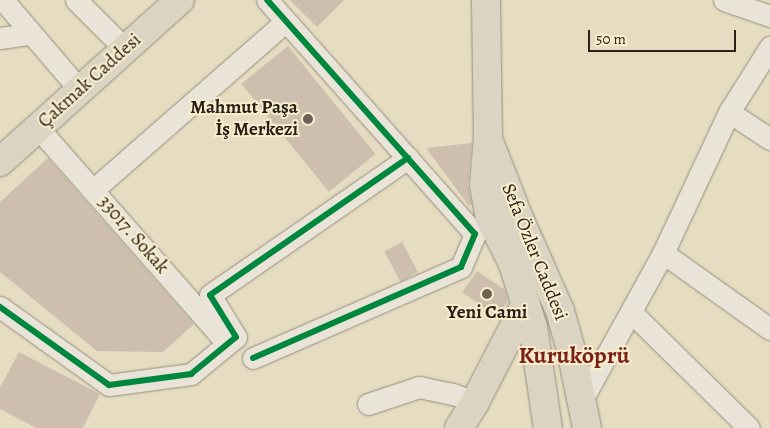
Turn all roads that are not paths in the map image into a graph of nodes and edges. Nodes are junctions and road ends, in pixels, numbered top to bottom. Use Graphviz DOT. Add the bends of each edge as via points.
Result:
graph roads {
  1 [pos="3,0"];
  2 [pos="76,0"];
  3 [pos="180,0"];
  4 [pos="267,0"];
  5 [pos="486,0"];
  6 [pos="724,0"];
  7 [pos="770,16"];
  8 [pos="285,22"];
  9 [pos="30,34"];
  10 [pos="0,38"];
  11 [pos="770,47"];
  12 [pos="126,49"];
  13 [pos="80,90"];
  14 [pos="729,112"];
  15 [pos="38,128"];
  16 [pos="488,137"];
  17 [pos="770,139"];
  18 [pos="408,158"];
  19 [pos="0,162"];
  20 [pos="93,190"];
  21 [pos="663,253"];
  22 [pos="526,303"];
  23 [pos="0,307"];
  24 [pos="632,313"];
  25 [pos="770,329"];
  26 [pos="227,343"];
  27 [pos="253,358"];
  28 [pos="582,398"];
  29 [pos="475,402"];
  30 [pos="368,404"];
  31 [pos="459,428"];
  32 [pos="548,428"];
  33 [pos="587,428"];
  34 [pos="749,428"];
  1 -- 9 [label="street"];
  2 -- 12 [label="street"];
  3 -- 12 [label="main road, Çakmak Caddesi"];
  4 -- 8 [label="street"];
  5 -- 16 [label="main road, Sefa Özler Caddesi"];
  6 -- 7 [label="street"];
  8 -- 18 [label="street"];
  8 -- 20 [label="street"];
  9 -- 10 [label="street"];
  9 -- 13 [label="street"];
  11 -- 14 [label="street"];
  12 -- 13 [label="main road, Çakmak Caddesi"];
  13 -- 15 [label="main road, Çakmak Caddesi"];
  14 -- 17 [label="street"];
  14 -- 21 [label="street"];
  15 -- 19 [label="main road, Çakmak Caddesi"];
  15 -- 20 [label="street, 33017. Sokak"];
  16 -- 22 [label="main road, Sefa Özler Caddesi" via="484,185 490,218 513,264"];
  16 -- 28 [label="main road, Sefa Özler Caddesi" via="560,311"];
  18 -- 26 [label="street" via="210,295 236,337"];
  18 -- 27 [label="street" via="475,234 461,267"];
  20 -- 26 [label="street, 33017. Sokak"];
  21 -- 24 [label="street"];
  21 -- 25 [label="street"];
  22 -- 29 [label="main road"];
  22 -- 32 [label="main road, Sefa Özler Caddesi" via="533,326"];
  23 -- 26 [label="street" via="109,385 191,374"];
  24 -- 28 [label="street"];
  24 -- 34 [label="street"];
  28 -- 33 [label="main road, Sefa Özler Caddesi"];
  29 -- 30 [label="street" via="419,387"];
  29 -- 31 [label="main road"];
}
